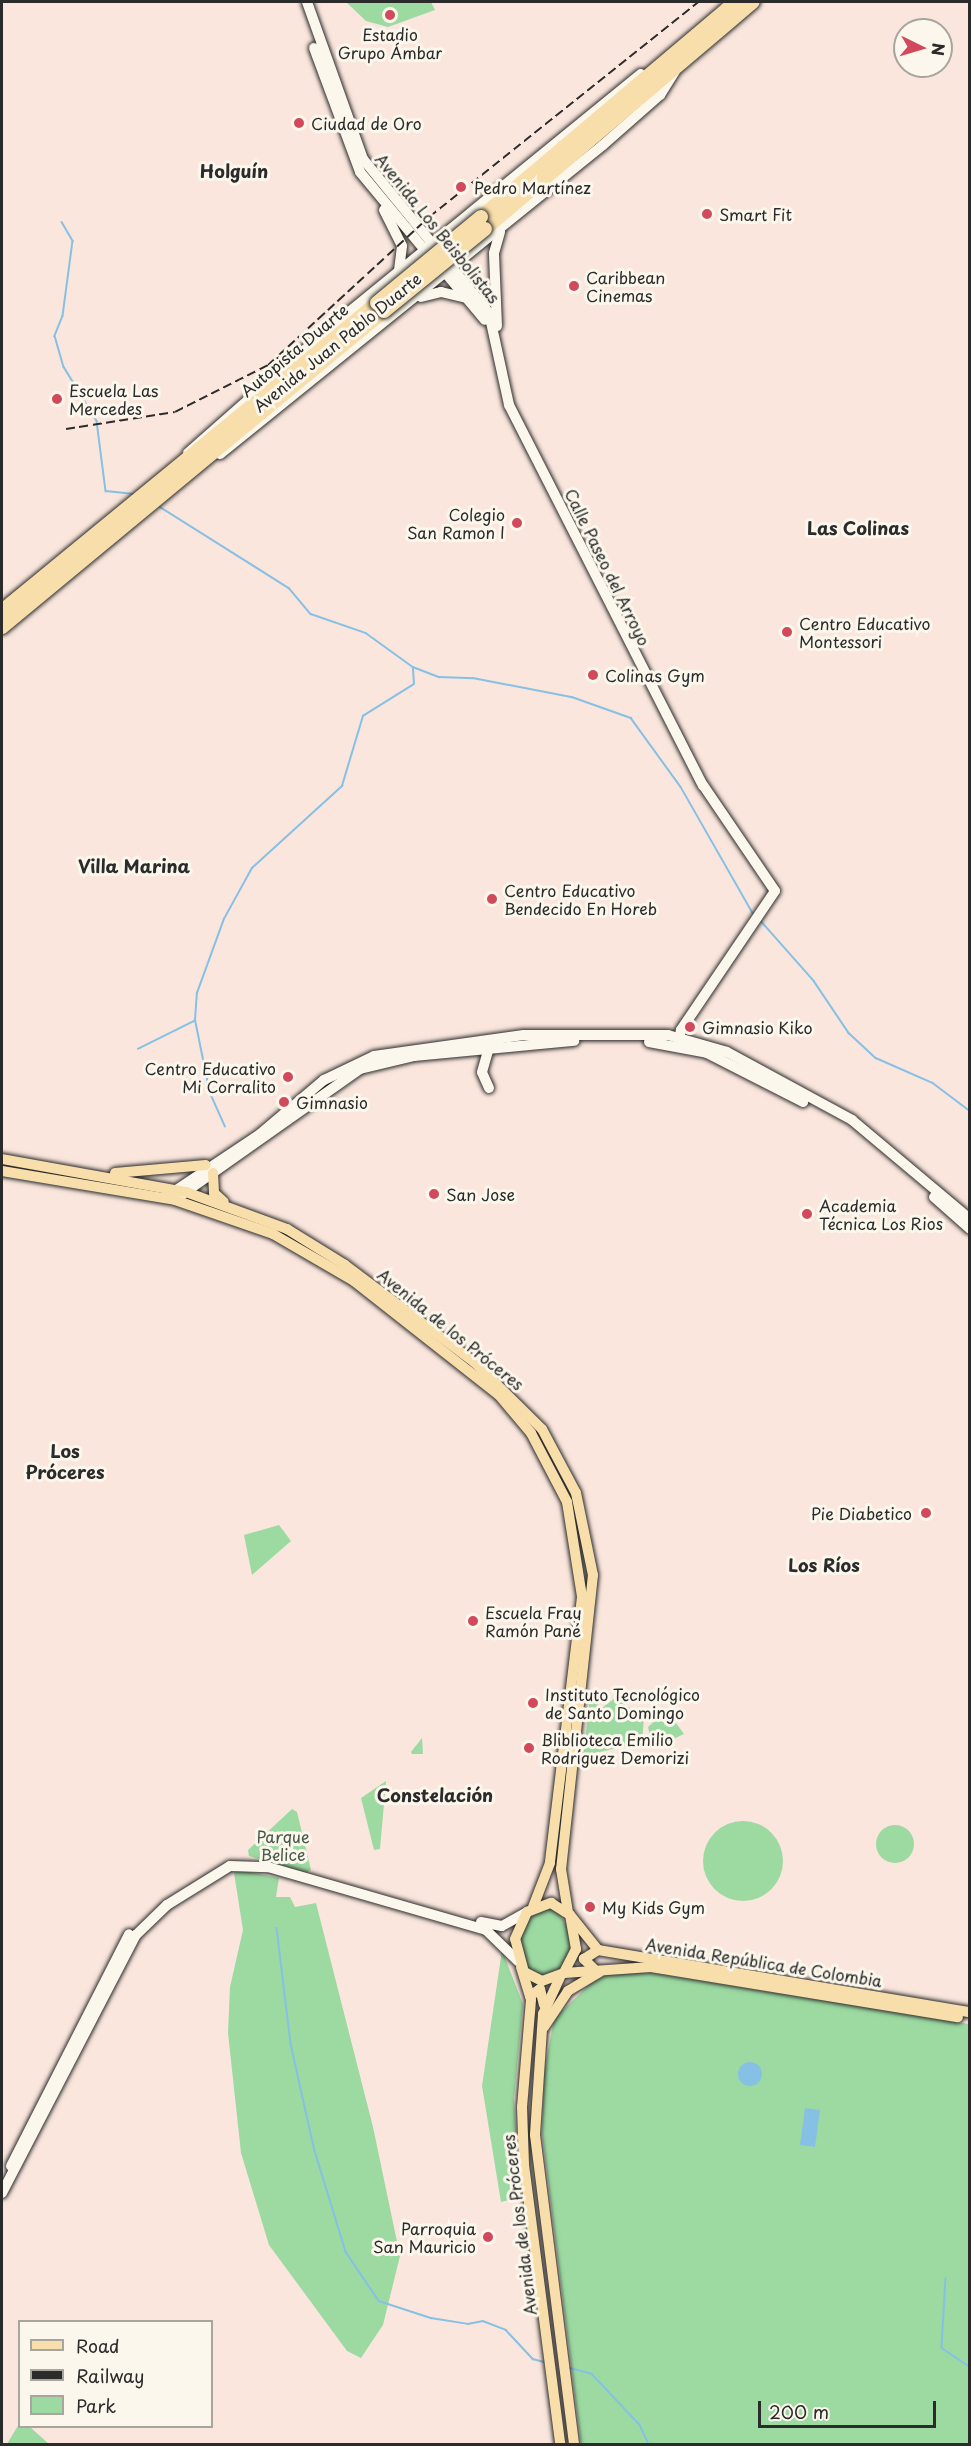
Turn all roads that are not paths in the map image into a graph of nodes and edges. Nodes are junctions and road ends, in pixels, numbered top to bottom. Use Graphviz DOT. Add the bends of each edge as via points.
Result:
graph roads {
  1 [pos="300,2"];
  2 [pos="307,2"];
  3 [pos="735,2"];
  4 [pos="753,2"];
  5 [pos="670,57"];
  6 [pos="676,70"];
  7 [pos="373,190"];
  8 [pos="483,223"];
  9 [pos="500,231"];
  10 [pos="433,244"];
  11 [pos="449,271"];
  12 [pos="397,273"];
  13 [pos="467,298"];
  14 [pos="405,305"];
  15 [pos="380,307"];
  16 [pos="495,338"];
  17 [pos="170,473"];
  18 [pos="191,473"];
  19 [pos="160,488"];
  20 [pos="2,611"];
  21 [pos="2,627"];
  22 [pos="678,1040"];
  23 [pos="489,1048"];
  24 [pos="489,1088"];
  25 [pos="262,1137"];
  26 [pos="2,1159"];
  27 [pos="209,1169"];
  28 [pos="2,1171"];
  29 [pos="93,1173"];
  30 [pos="175,1189"];
  31 [pos="186,1191"];
  32 [pos="170,1199"];
  33 [pos="226,1204"];
  34 [pos="969,1219"];
  35 [pos="969,1229"];
  36 [pos="231,1862"];
  37 [pos="562,1886"];
  38 [pos="543,1889"];
  39 [pos="530,1909"];
  40 [pos="569,1914"];
  41 [pos="598,1950"];
  42 [pos="520,1964"];
  43 [pos="601,1969"];
  44 [pos="563,1974"];
  45 [pos="530,1996"];
  46 [pos="544,2006"];
  47 [pos="969,2012"];
  48 [pos="969,2019"];
  49 [pos="541,2033"];
  50 [pos="2,2181"];
  51 [pos="2,2193"];
  52 [pos="554,2339"];
  53 [pos="560,2445"];
  54 [pos="574,2445"];
  1 -- 7 [label="main road, Avenida Los Beisbolistas" via="343,137"];
  2 -- 10 [label="main road, Avenida Los Beisbolistas" via="363,159"];
  3 -- 5 [label="highway, Autopista Duarte"];
  4 -- 6 [label="highway, Autopista Duarte"];
  5 -- 8 [label="highway, Autopista Duarte"];
  5 -- 10 [label="main road, Autopista Duarte" via="614,94"];
  6 -- 8 [label="highway, Autopista Duarte"];
  6 -- 9 [label="main road, Autopista Duarte" via="660,95"];
  7 -- 10 [label="main road, Avenida Los Beisbolistas"];
  7 -- 12 [label="main road" via="402,246"];
  8 -- 15 [label="highway, Autopista Duarte, bridge"];
  9 -- 11 [label="main road, Avenida Juan Pablo Duarte"];
  9 -- 16 [label="main road" via="494,253"];
  10 -- 11 [label="main road, Avenida Los Beisbolistas"];
  10 -- 12 [label="main road, Avenida Juan Pablo Duarte"];
  11 -- 13 [label="main road, Avenida Los Beisbolistas"];
  11 -- 14 [label="main road, Avenida Juan Pablo Duarte"];
  11 -- 16 [label="main road, Avenida Los Beisbolistas" via="489,313"];
  12 -- 17 [label="main road, Autopista Duarte" via="199,440"];
  13 -- 14 [label="main road" via="441,292"];
  13 -- 16 [label="main road, Avenida Los Beisbolistas"];
  14 -- 18 [label="main road, Avenida Juan Pablo Duarte" via="250,433"];
  15 -- 17 [label="highway, Autopista Duarte"];
  15 -- 18 [label="highway, Autopista Duarte"];
  16 -- 22 [label="main road, Calle Paseo del Arroyo" via="509,405 600,588 703,785 776,891"];
  17 -- 19 [label="highway"];
  18 -- 19 [label="highway, Autopista Duarte"];
  19 -- 20 [label="highway" via="136,499"];
  19 -- 21 [label="highway" via="150,503"];
  22 -- 23 [label="main road" via="574,1041"];
  22 -- 25 [label="main road" via="524,1035 393,1052 341,1069"];
  22 -- 34 [label="main road" via="727,1052 852,1120"];
  22 -- 35 [label="main road" via="850,1126"];
  23 -- 24 [label="main road" via="482,1072"];
  23 -- 25 [label="main road" via="360,1069 326,1088"];
  25 -- 27 [label="main road"];
  26 -- 29 [label="main road, Avenida de los Próceres"];
  27 -- 29 [label="main road"];
  27 -- 30 [label="main road"];
  27 -- 31 [label="main road"];
  27 -- 33 [label="main road" via="214,1193"];
  28 -- 32 [label="main road, Avenida de los Próceres"];
  29 -- 30 [label="main road, Avenida de los Próceres"];
  30 -- 31 [label="main road, Avenida de los Próceres"];
  30 -- 32 [label="main road"];
  31 -- 32 [label="main road"];
  31 -- 33 [label="main road, Avenida de los Próceres"];
  32 -- 38 [label="main road, Avenida de los Próceres" via="273,1234 354,1281 498,1395 552,1464 573,1525 582,1597"];
  33 -- 37 [label="main road, Avenida de los Próceres" via="287,1229 345,1265 474,1362 530,1414 563,1464 587,1532 594,1593"];
  36 -- 39 [label="main road" via="252,1857 495,1926"];
  36 -- 42 [label="main road" via="267,1867 486,1930"];
  36 -- 50 [label="main road" via="159,1904 120,1947"];
  36 -- 51 [label="main road" via="167,1905 136,1935"];
  37 -- 38 [label="main road" via="552,1893"];
  37 -- 40 [label="main road, Avenida de los Próceres"];
  38 -- 39 [label="main road, Avenida de los Próceres"];
  39 -- 40 [label="main road" via="551,1903"];
  39 -- 42 [label="main road" via="516,1931"];
  40 -- 41 [label="main road"];
  40 -- 44 [label="main road" via="576,1949"];
  41 -- 43 [label="main road" via="584,1959"];
  41 -- 47 [label="main road, Avenida República de Colombia"];
  42 -- 44 [label="main road" via="536,1980"];
  42 -- 45 [label="main road, Avenida de los Próceres"];
  43 -- 44 [label="main road, Avenida República de Colombia"];
  43 -- 48 [label="main road, Avenida República de Colombia" via="651,1967"];
  43 -- 49 [label="main road" via="568,1991"];
  44 -- 46 [label="main road, Avenida de los Próceres"];
  45 -- 46 [label="main road" via="540,1989"];
  45 -- 52 [label="main road, Avenida de los Próceres" via="522,2107 524,2165"];
  46 -- 49 [label="main road, Avenida de los Próceres"];
  49 -- 52 [label="main road, Avenida de los Próceres" via="535,2135"];
  52 -- 53 [label="main road, Avenida de los Próceres"];
  52 -- 54 [label="main road, Avenida de los Próceres" via="567,2390"];
}
